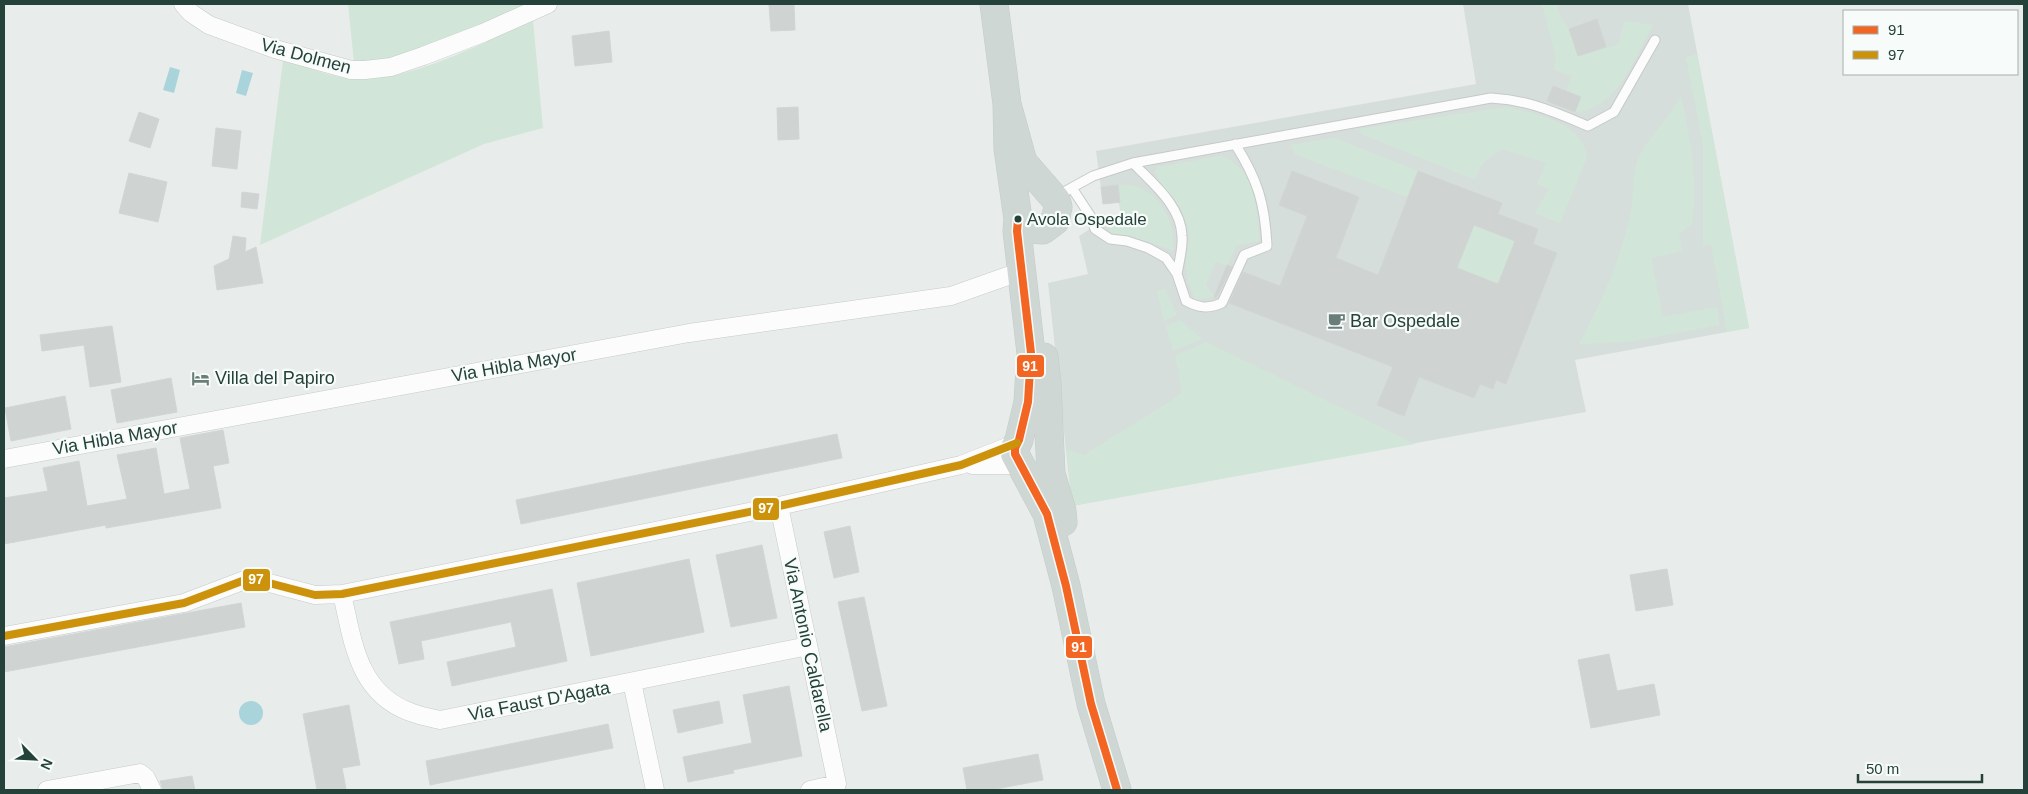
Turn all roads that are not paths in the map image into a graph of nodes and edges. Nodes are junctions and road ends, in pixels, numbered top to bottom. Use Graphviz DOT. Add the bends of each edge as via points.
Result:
graph roads {
  1 [pos="183,4"];
  2 [pos="548,4"];
  3 [pos="994,4"];
  4 [pos="1655,40"];
  5 [pos="1007,104"];
  6 [pos="1235,144"];
  7 [pos="1133,163"];
  8 [pos="1057,191"];
  9 [pos="1017,212"];
  10 [pos="1043,230"];
  11 [pos="1022,271"];
  12 [pos="1177,274"];
  13 [pos="1050,451"];
  14 [pos="1020,453"];
  15 [pos="4,459"];
  16 [pos="779,506"];
  17 [pos="1066,586"];
  18 [pos="342,594"];
  19 [pos="4,636"];
  20 [pos="808,646"];
  21 [pos="632,682"];
  22 [pos="47,790"];
  23 [pos="152,790"];
  24 [pos="655,790"];
  25 [pos="810,790"];
  26 [pos="1117,790"];
  1 -- 2 [label="street, Via Dolmen" via="209,25 275,49 351,70 365,70 391,67 423,56"];
  3 -- 5 [label="main road"];
  4 -- 6 [label="lane" via="1614,112 1588,126 1534,104 1491,98"];
  5 -- 8 [label="main road" via="1023,162"];
  5 -- 9 [label="main road" via="1008,149"];
  6 -- 7 [label="lane"];
  6 -- 12 [label="lane" via="1250,168 1261,196 1267,246 1244,255 1222,303 1211,307 1202,308 1186,301"];
  7 -- 8 [label="lane"];
  7 -- 12 [label="lane" via="1168,200 1178,217 1182,235"];
  8 -- 9 [label="main road" via="1040,189 1022,194"];
  8 -- 10 [label="main road" via="1055,221"];
  8 -- 12 [label="lane" via="1091,217 1095,230 1110,239 1148,248 1166,258"];
  9 -- 10 [label="main road" via="1029,229"];
  9 -- 11 [label="main road"];
  10 -- 13 [label="main road" via="1033,258 1047,385"];
  11 -- 14 [label="main road" via="1031,353"];
  11 -- 15 [label="street, Via Hibla Mayor" via="951,296 689,333"];
  13 -- 14 [label="main road" via="1041,467 1032,469"];
  13 -- 17 [label="main road" via="1051,474 1062,511"];
  14 -- 16 [label="street"];
  14 -- 17 [label="main road" via="1047,514"];
  16 -- 18 [label="street"];
  16 -- 20 [label="street, Via Antonio Caldarella"];
  17 -- 26 [label="main road" via="1091,704"];
  18 -- 19 [label="street" via="315,595 250,578 184,603"];
  18 -- 21 [label="street, Via Faust D'Agata" via="356,656 371,684 409,712 440,720"];
  20 -- 21 [label="street, Via Faust D'Agata"];
  20 -- 25 [label="street, Via Antonio Caldarella" via="837,784"];
  21 -- 24 [label="street"];
  22 -- 23 [label="street" via="140,773"];
}
